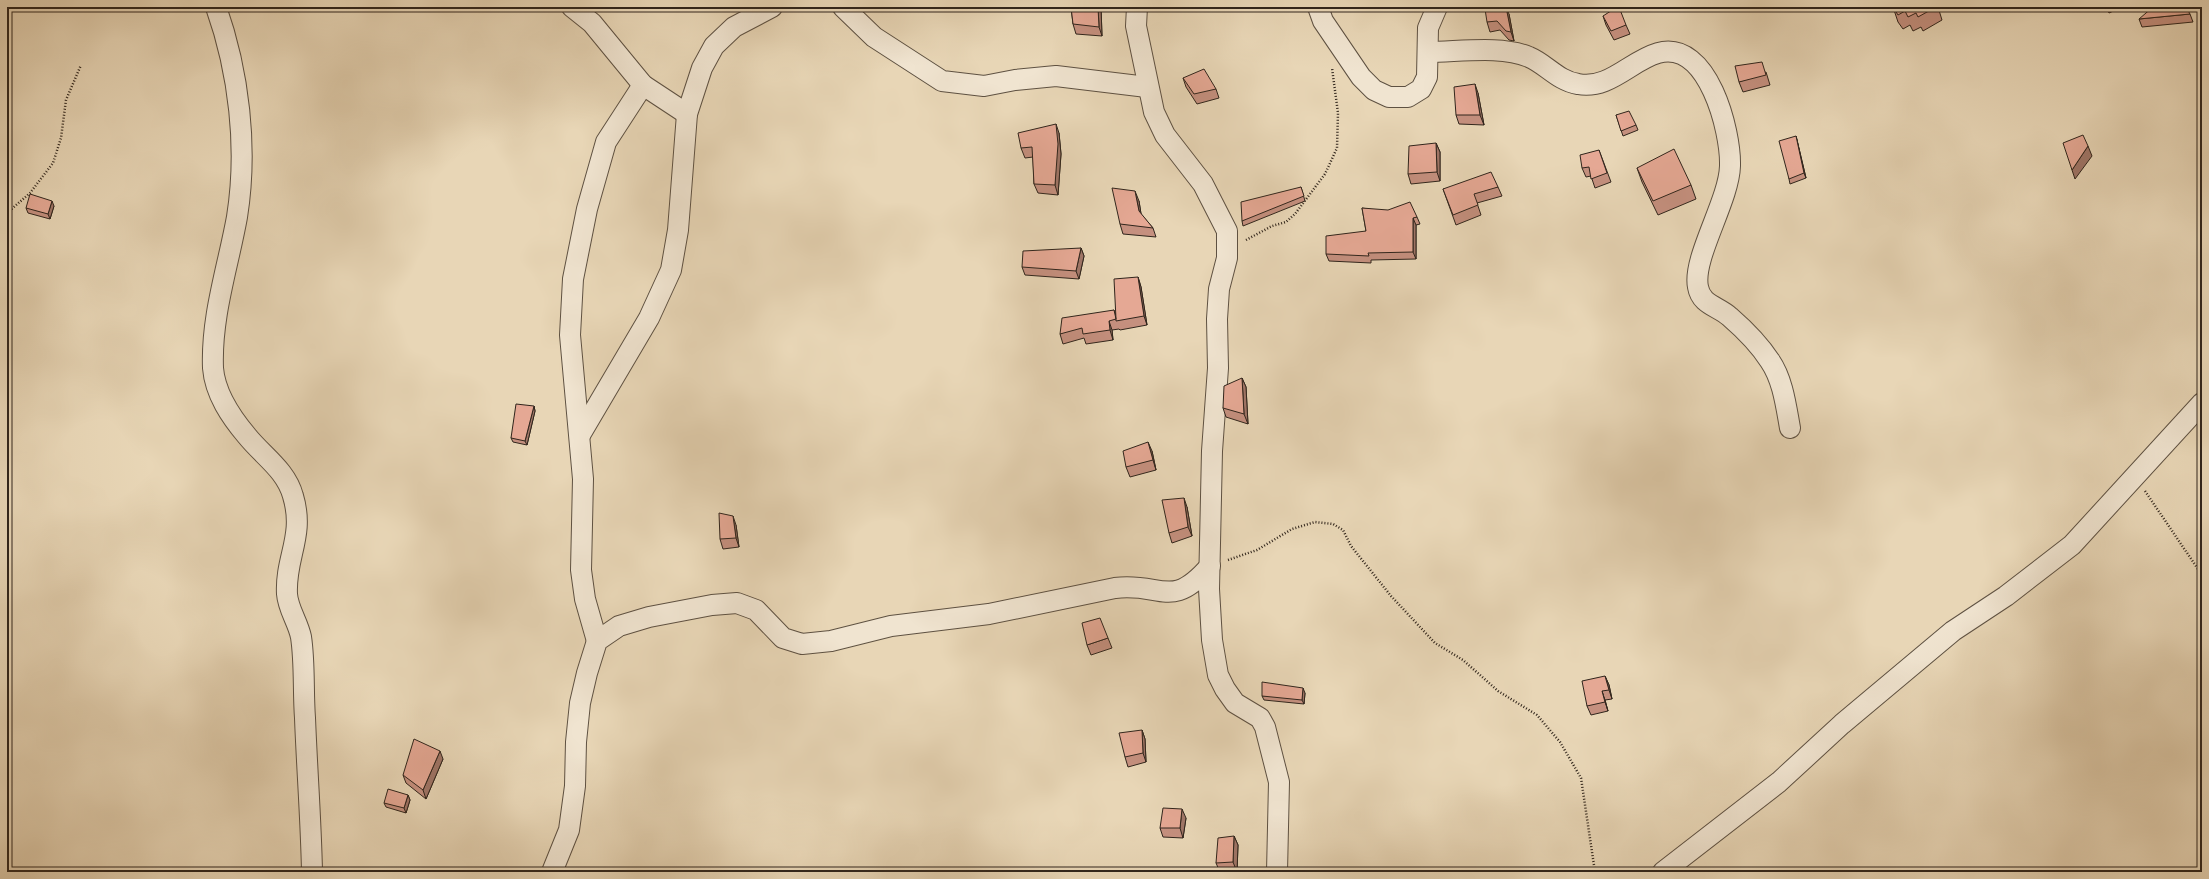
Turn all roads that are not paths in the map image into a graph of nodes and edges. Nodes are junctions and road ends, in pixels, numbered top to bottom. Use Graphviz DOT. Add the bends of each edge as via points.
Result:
graph roads {
  1 [pos="216,7"];
  2 [pos="572,7"];
  3 [pos="772,7"];
  4 [pos="845,7"];
  5 [pos="1137,7"];
  6 [pos="1318,7"];
  7 [pos="1437,7"];
  8 [pos="1428,52"];
  9 [pos="643,85"];
  10 [pos="1147,87"];
  11 [pos="687,114"];
  12 [pos="2202,403"];
  13 [pos="1790,428"];
  14 [pos="580,435"];
  15 [pos="1210,566"];
  16 [pos="597,641"];
  17 [pos="312,872"];
  18 [pos="552,872"];
  19 [pos="1277,872"];
  20 [pos="1663,872"];
  1 -- 17 [label="street" via="234,72 240,134 240,173 237,216 223,273 217,314 213,370 223,403 247,436 284,474 298,514 287,596 300,636"];
  2 -- 9 [label="street" via="592,23"];
  3 -- 11 [label="street" via="734,27 714,46 702,68"];
  4 -- 10 [label="street" via="874,37 942,81 984,86 1056,76"];
  5 -- 10 [label="street" via="1136,26"];
  6 -- 8 [label="street" via="1323,21 1361,77 1374,90 1389,97 1408,97 1421,89 1427,77"];
  7 -- 8 [label="street" via="1428,28"];
  8 -- 13 [label="street" via="1501,51 1529,57 1564,80 1595,85 1659,52 1681,54 1696,64 1714,90 1727,135 1730,167 1719,211 1698,271 1697,286 1700,296 1709,305 1728,315 1752,338 1771,362 1782,386"];
  9 -- 11 [label="street"];
  9 -- 14 [label="street" via="606,142 587,208 573,279 570,335"];
  10 -- 15 [label="street" via="1154,112 1165,134 1203,184 1227,231 1227,258 1219,289 1217,319 1218,368 1212,451"];
  11 -- 14 [label="street" via="678,230 671,270 649,318"];
  12 -- 20 [label="street" via="2072,545 2006,596 1953,631 1842,724 1779,782"];
  14 -- 16 [label="street" via="583,479 581,570 585,599"];
  15 -- 16 [label="street" via="1196,582 1180,591 1166,593 1133,586 1121,587 989,614 891,626 831,642 802,644 783,638 756,610 737,603 649,617 619,626"];
  15 -- 19 [label="street" via="1212,640 1218,675 1235,703 1260,718 1274,757 1279,782"];
  16 -- 18 [label="street" via="580,703 575,786 569,830"];
}
